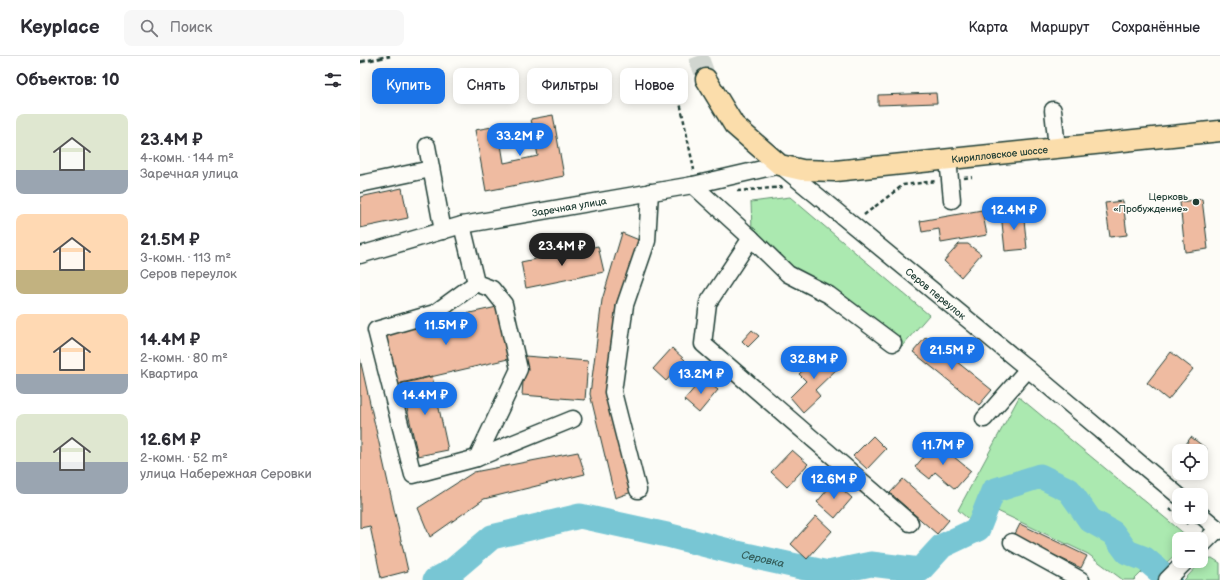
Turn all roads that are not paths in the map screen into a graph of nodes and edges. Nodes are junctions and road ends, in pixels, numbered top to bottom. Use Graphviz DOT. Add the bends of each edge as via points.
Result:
graph roads {
  1 [pos="706,79"];
  2 [pos="1053,110"];
  3 [pos="1220,131"];
  4 [pos="427,146"];
  5 [pos="1057,148"];
  6 [pos="948,159"];
  7 [pos="780,165"];
  8 [pos="431,169"];
  9 [pos="360,184"];
  10 [pos="695,184"];
  11 [pos="650,192"];
  12 [pos="952,200"];
  13 [pos="462,225"];
  14 [pos="443,231"];
  15 [pos="751,238"];
  16 [pos="360,256"];
  17 [pos="476,284"];
  18 [pos="893,343"];
  19 [pos="1028,369"];
  20 [pos="573,419"];
  21 [pos="984,419"];
  22 [pos="477,458"];
  23 [pos="638,490"];
  24 [pos="1172,490"];
  25 [pos="1208,521"];
  26 [pos="910,523"];
  27 [pos="1219,530"];
  28 [pos="1208,540"];
  29 [pos="1012,542"];
  30 [pos="1179,568"];
  31 [pos="1081,580"];
  32 [pos="1167,580"];
  1 -- 7 [label="main road, Серов переулок" via="734,125"];
  2 -- 5 [label="street"];
  3 -- 5 [label="main road, Кирилловское шоссе"];
  4 -- 8 [label="street"];
  5 -- 6 [label="main road, Кирилловское шоссе"];
  6 -- 7 [label="main road, Кирилловское шоссе" via="835,171 802,170"];
  6 -- 12 [label="street"];
  7 -- 10 [label="street, Заречная улица"];
  7 -- 19 [label="street, Серов переулок"];
  8 -- 9 [label="street"];
  8 -- 14 [label="street"];
  10 -- 11 [label="street, Заречная улица"];
  10 -- 15 [label="street"];
  11 -- 13 [label="street, Заречная улица"];
  11 -- 23 [label="street" via="646,241 625,305 613,392"];
  13 -- 14 [label="street, Заречная улица"];
  13 -- 17 [label="street"];
  14 -- 16 [label="street, Заречная улица"];
  15 -- 18 [label="street" via="788,274 829,295"];
  15 -- 26 [label="street" via="708,303 703,344"];
  17 -- 22 [label="street" via="492,289 504,304 519,368"];
  17 -- 22 [label="street" via="435,313 376,330 413,475"];
  19 -- 21 [label="street"];
  19 -- 24 [label="street, Серов переулок"];
  20 -- 22 [label="street"];
  25 -- 27 [label="street"];
  27 -- 28 [label="street"];
  29 -- 31 [label="street"];
  30 -- 32 [label="street"];
}
